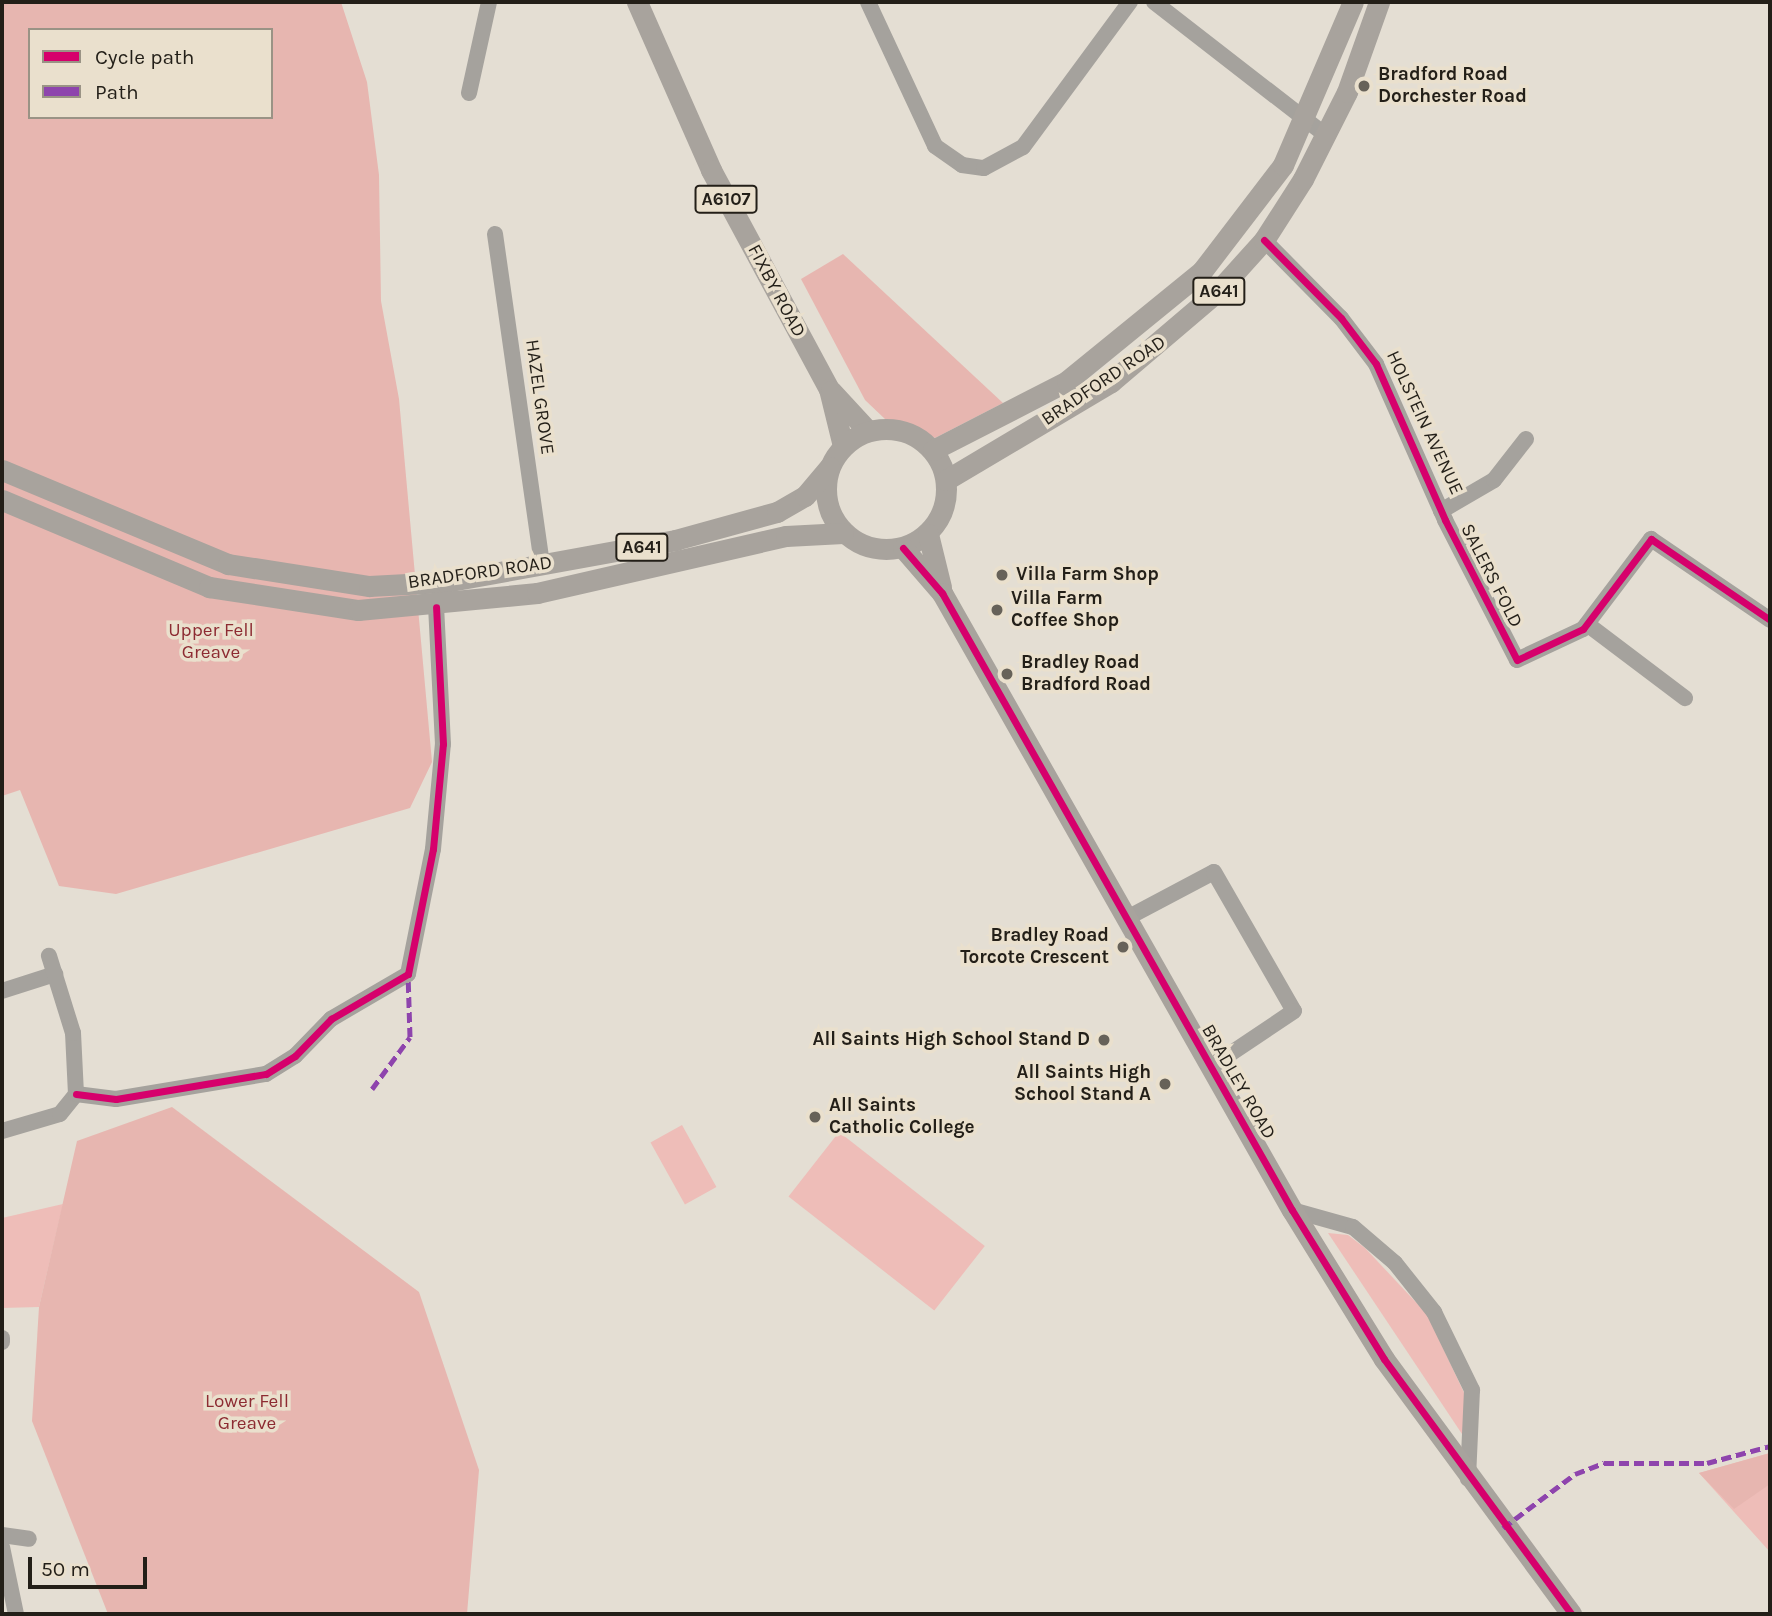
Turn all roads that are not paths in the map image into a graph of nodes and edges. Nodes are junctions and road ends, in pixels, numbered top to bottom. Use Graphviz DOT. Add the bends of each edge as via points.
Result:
graph roads {
  1 [pos="489,2"];
  2 [pos="636,2"];
  3 [pos="868,2"];
  4 [pos="1130,2"];
  5 [pos="1154,2"];
  6 [pos="1353,2"];
  7 [pos="1379,2"];
  8 [pos="469,93"];
  9 [pos="1306,123"];
  10 [pos="1327,136"];
  11 [pos="495,234"];
  12 [pos="1264,240"];
  13 [pos="829,389"];
  14 [pos="869,431"];
  15 [pos="1526,439"];
  16 [pos="843,446"];
  17 [pos="933,450"];
  18 [pos="830,467"];
  19 [pos="2,470"];
  20 [pos="946,480"];
  21 [pos="2,500"];
  22 [pos="1441,511"];
  23 [pos="843,533"];
  24 [pos="928,534"];
  25 [pos="903,548"];
  26 [pos="542,565"];
  27 [pos="942,593"];
  28 [pos="436,607"];
  29 [pos="1770,620"];
  30 [pos="1587,624"];
  31 [pos="1685,698"];
  32 [pos="1127,918"];
  33 [pos="49,956"];
  34 [pos="55,974"];
  35 [pos="2,991"];
  36 [pos="1212,1066"];
  37 [pos="76,1094"];
  38 [pos="2,1131"];
  39 [pos="1292,1210"];
  40 [pos="1468,1480"];
  41 [pos="2,1535"];
  42 [pos="29,1539"];
  43 [pos="2,1547"];
  44 [pos="16,1614"];
  45 [pos="1571,1614"];
  1 -- 8 [label="street"];
  2 -- 13 [label="main road, FIXBY ROAD / A6107" via="711,170"];
  3 -- 4 [label="street" via="935,146 962,166 984,168 1023,147"];
  5 -- 9 [label="street"];
  6 -- 9 [label="main road, BRADFORD ROAD / A641"];
  7 -- 10 [label="main road, BRADFORD ROAD / A641"];
  9 -- 10 [label="street"];
  9 -- 17 [label="main road, BRADFORD ROAD / A641" via="1238,230 1152,317 1035,400"];
  10 -- 12 [label="main road, BRADFORD ROAD / A641"];
  11 -- 26 [label="street, HAZEL GROVE"];
  12 -- 20 [label="main road, BRADFORD ROAD / A641" via="1211,298 1128,369"];
  12 -- 22 [label="street, HOLSTEIN AVENUE" via="1341,318 1376,364"];
  13 -- 14 [label="main road, FIXBY ROAD / A6107"];
  13 -- 16 [label="main road, FIXBY ROAD / A6107"];
  14 -- 16 [label="main road, A641"];
  14 -- 17 [label="main road, A641" via="904,431"];
  15 -- 22 [label="street, HOLSTEIN AVENUE" via="1494,480"];
  16 -- 18 [label="main road, A641"];
  17 -- 20 [label="main road"];
  18 -- 23 [label="main road, A641" via="827,502"];
  18 -- 26 [label="main road, BRADFORD ROAD / A641" via="805,496 777,512 675,540"];
  19 -- 26 [label="main road, BRADFORD ROAD / A641" via="182,548 288,578 369,586 445,582"];
  20 -- 24 [label="main road" via="946,500"];
  21 -- 28 [label="main road, BRADFORD ROAD / A641" via="209,587 358,610"];
  22 -- 30 [label="street, SALERS FOLD" via="1517,660"];
  23 -- 25 [label="main road, A641" via="871,548"];
  23 -- 28 [label="main road, BRADFORD ROAD / A641" via="817,530 601,580"];
  24 -- 25 [label="main road"];
  24 -- 27 [label="main road, BRADLEY ROAD"];
  25 -- 27 [label="main road, BRADLEY ROAD"];
  27 -- 32 [label="main road, BRADLEY ROAD"];
  28 -- 37 [label="street" via="443,744 433,849 408,974 331,1019 295,1056 266,1074 116,1099"];
  29 -- 30 [label="street, SALERS FOLD" via="1651,539"];
  30 -- 31 [label="street"];
  32 -- 36 [label="main road, BRADLEY ROAD"];
  32 -- 36 [label="street" via="1214,872 1294,1011"];
  33 -- 34 [label="street"];
  34 -- 35 [label="street"];
  34 -- 37 [label="street" via="77,1054"];
  36 -- 39 [label="main road, BRADLEY ROAD"];
  37 -- 38 [label="street" via="60,1114"];
  39 -- 40 [label="main road, BRADLEY ROAD"];
  39 -- 40 [label="street" via="1353,1227 1395,1264 1434,1312 1472,1390"];
  40 -- 45 [label="main road, BRADLEY ROAD"];
  41 -- 42 [label="street"];
  43 -- 44 [label="street"];
}
